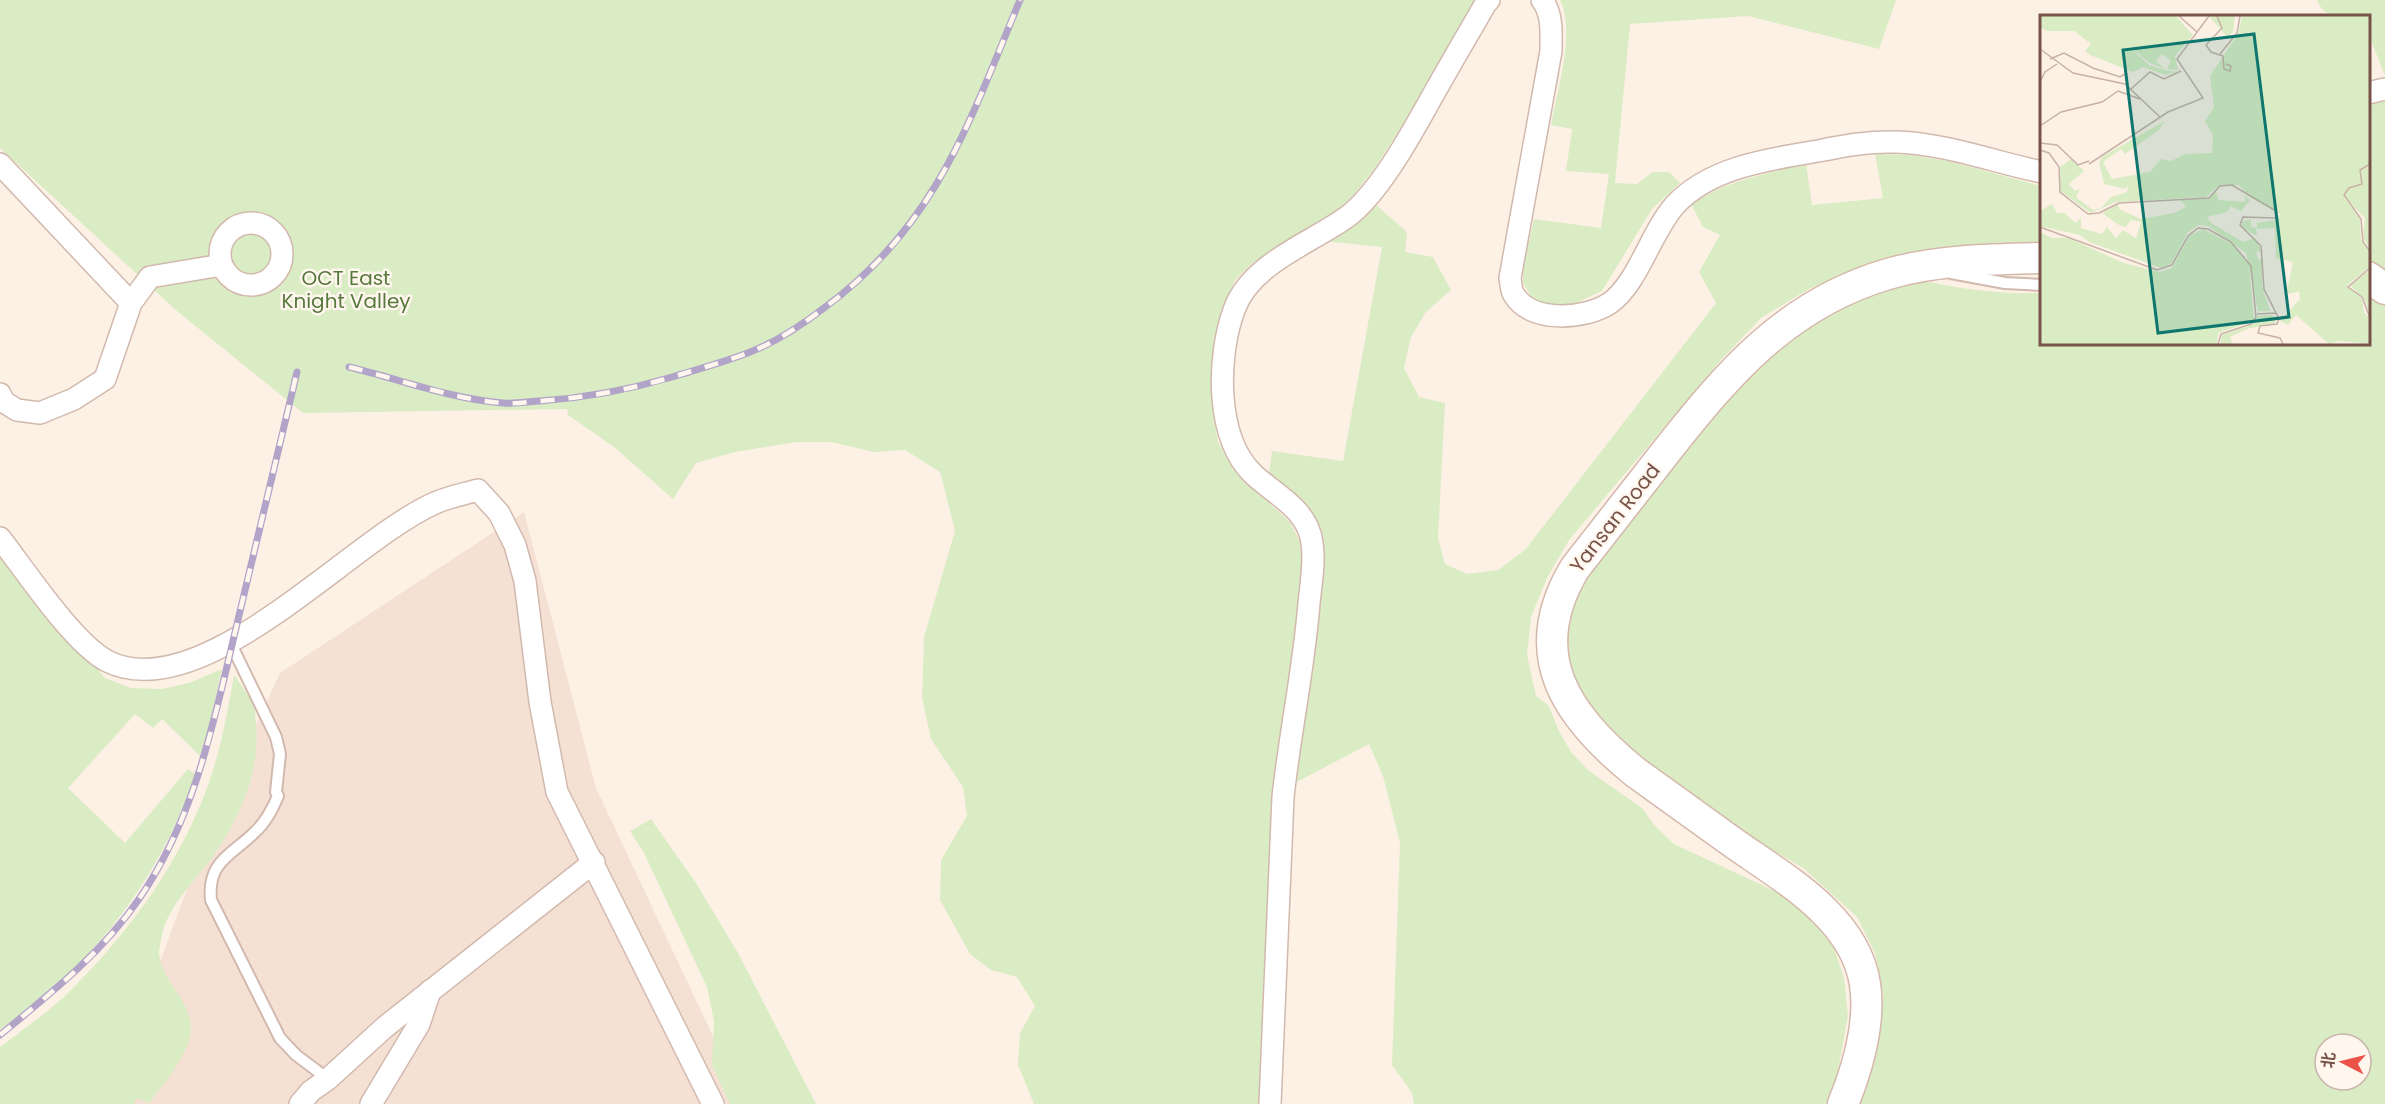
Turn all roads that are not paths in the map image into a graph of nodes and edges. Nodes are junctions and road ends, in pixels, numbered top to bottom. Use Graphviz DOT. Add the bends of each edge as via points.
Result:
graph roads {
  1 [pos="1489,0"];
  2 [pos="1542,0"];
  3 [pos="2385,89"];
  4 [pos="2370,93"];
  5 [pos="0,164"];
  6 [pos="2040,171"];
  7 [pos="2040,258"];
  8 [pos="222,265"];
  9 [pos="1921,267"];
  10 [pos="2370,278"];
  11 [pos="2040,285"];
  12 [pos="2385,289"];
  13 [pos="131,303"];
  14 [pos="0,394"];
  15 [pos="0,538"];
  16 [pos="230,642"];
  17 [pos="594,862"];
  18 [pos="430,991"];
  19 [pos="328,1079"];
  20 [pos="300,1104"];
  21 [pos="371,1104"];
  22 [pos="713,1104"];
  23 [pos="1270,1104"];
  24 [pos="1843,1104"];
  1 -- 23 [label="street" via="1377,185 1349,216 1260,272 1246,287 1234,310 1227,342 1224,407 1233,447 1253,474 1296,509 1307,524 1312,542 1306,645 1283,797"];
  2 -- 6 [label="street" via="1551,27 1551,51 1510,278 1513,294 1525,307 1544,314 1591,312 1611,302 1628,284 1659,226 1676,204 1701,184 1767,159 1895,142 1959,150"];
  3 -- 4 [label="street"];
  5 -- 13 [label="street"];
  7 -- 9 [label="main road, Yansan Road"];
  8 -- 13 [label="street" via="150,277"];
  9 -- 11 [label="lane" via="2005,283"];
  9 -- 24 [label="main road, Yansan Road" via="1861,283 1806,309 1731,372 1575,568 1559,601 1552,633 1554,663 1563,692 1573,710 1603,744 1635,772 1793,885 1821,908 1844,935 1860,966 1866,998 1861,1049"];
  10 -- 12 [label="main road"];
  13 -- 14 [label="street" via="105,379 74,399 40,413 17,410 4,402"];
  15 -- 16 [label="street" via="79,637 108,661 127,668 168,667"];
  16 -- 17 [label="street" via="281,611 392,529 435,503 478,490 499,513 515,544 525,581 540,702 557,792"];
  16 -- 19 [label="lane" via="276,737 280,754 278,796 270,815 256,832 216,868 211,878 211,900 280,1038"];
  17 -- 18 [label="street"];
  17 -- 22 [label="street"];
  18 -- 19 [label="street"];
  18 -- 21 [label="street" via="419,1024"];
  19 -- 20 [label="street"];
}
